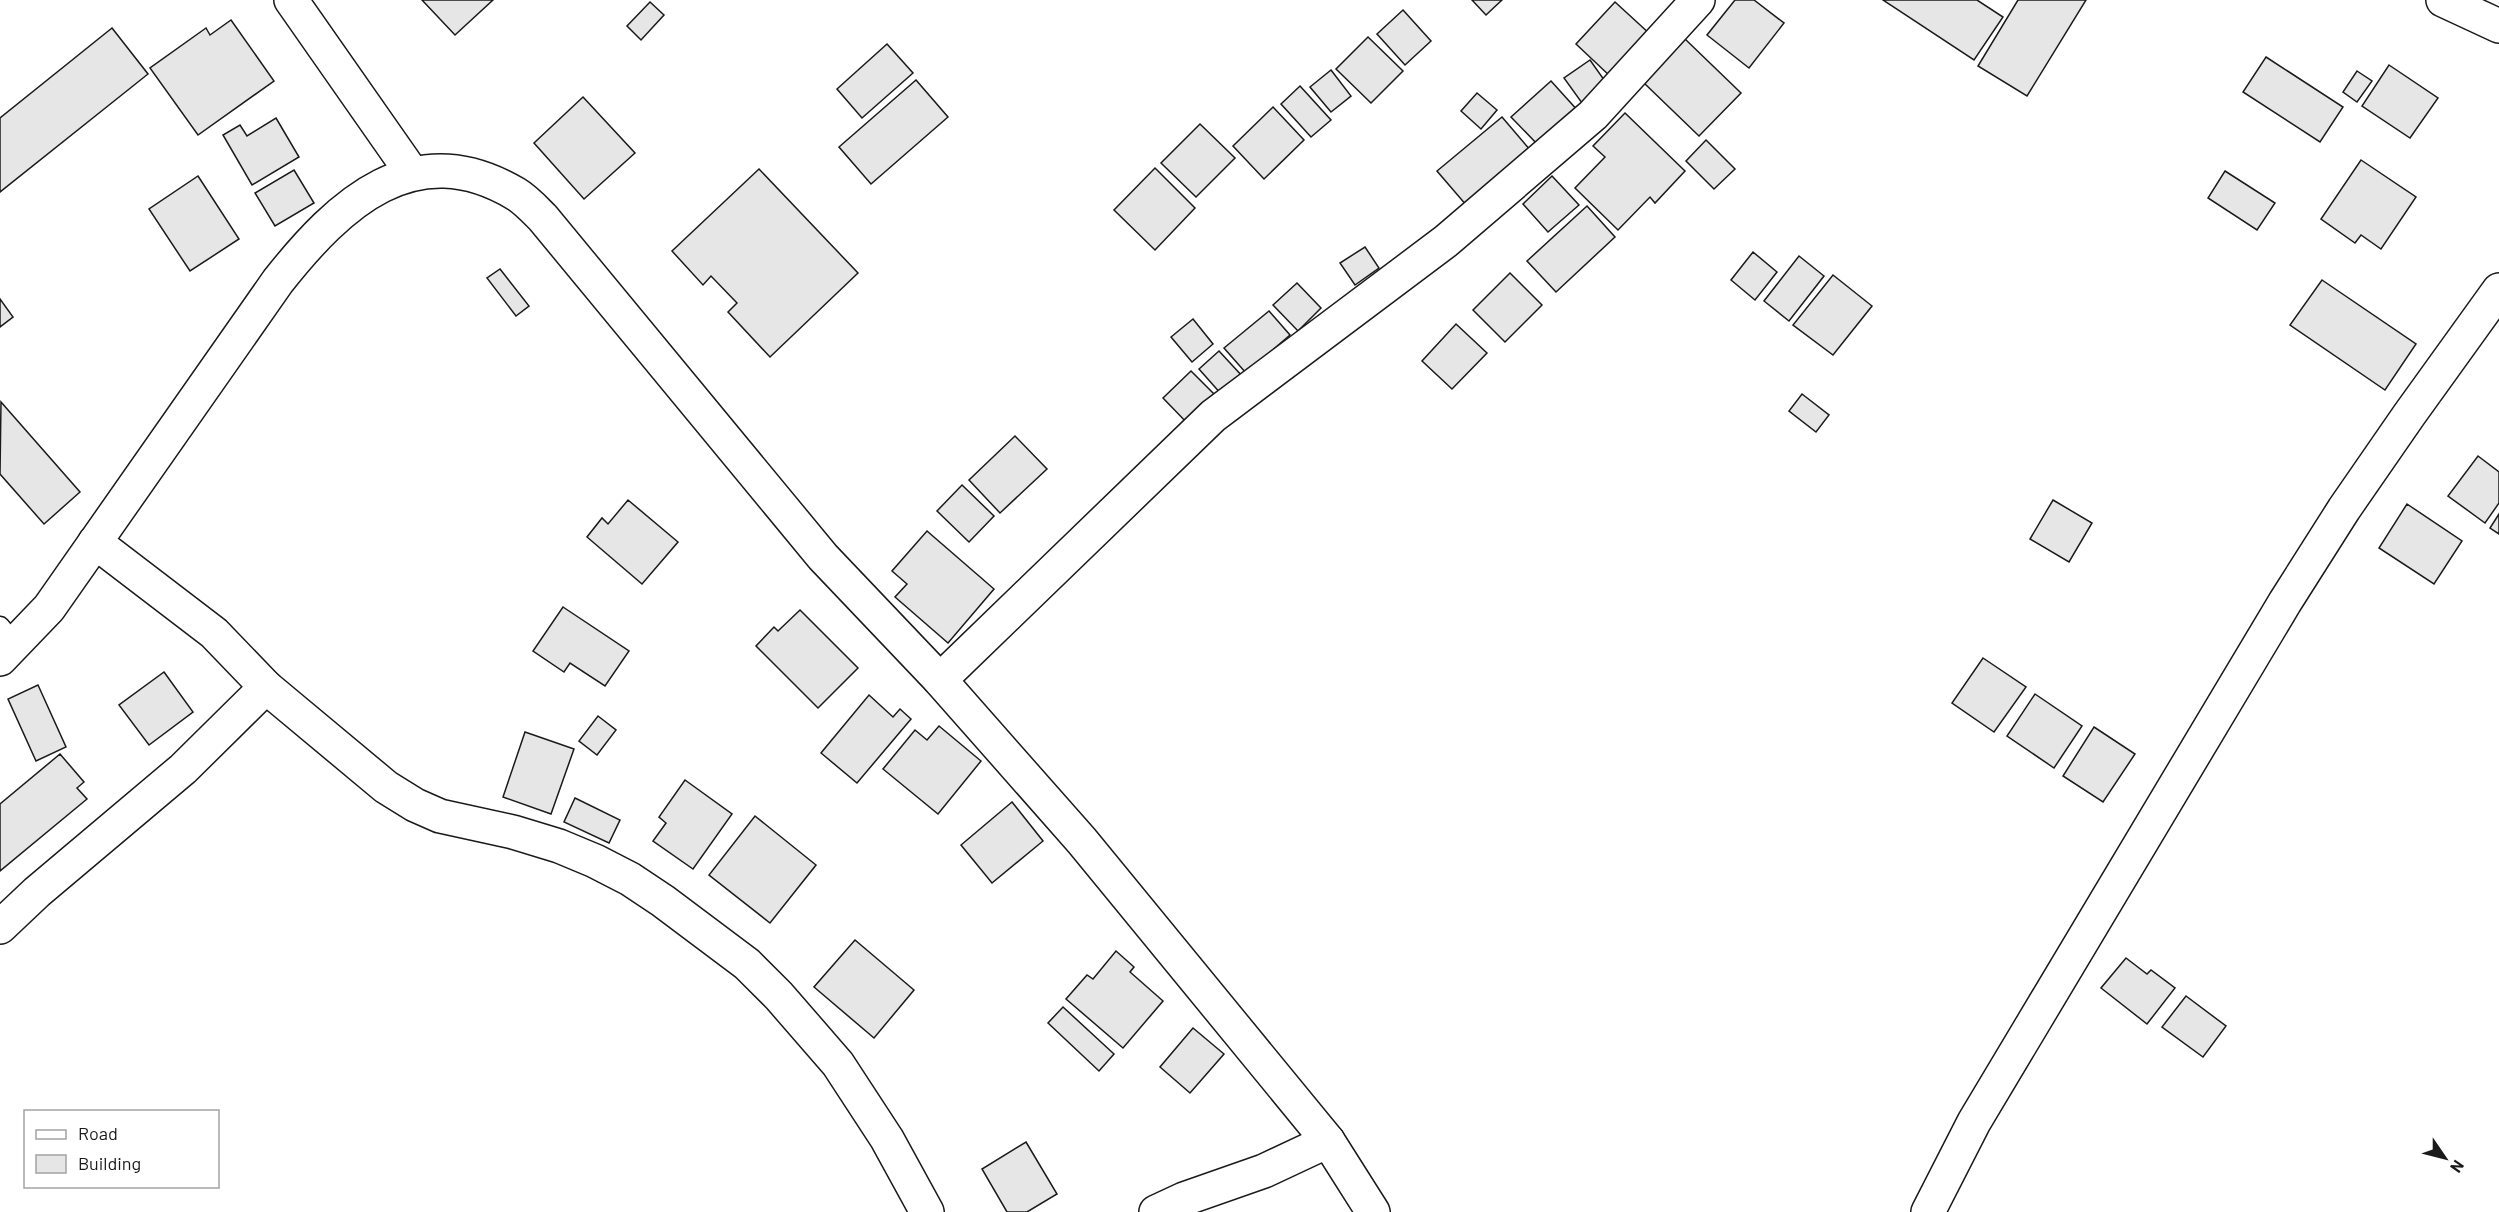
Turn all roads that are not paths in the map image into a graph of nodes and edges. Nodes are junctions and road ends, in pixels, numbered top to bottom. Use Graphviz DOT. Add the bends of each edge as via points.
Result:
graph roads {
  1 [pos="291,0"];
  2 [pos="1698,0"];
  3 [pos="2443,0"];
  4 [pos="2499,26"];
  5 [pos="412,173"];
  6 [pos="2499,290"];
  7 [pos="95,542"];
  8 [pos="5,643"];
  9 [pos="940,680"];
  10 [pos="266,687"];
  11 [pos="0,927"];
  12 [pos="1328,1141"];
  13 [pos="927,1212"];
  14 [pos="1156,1212"];
  15 [pos="1373,1212"];
  16 [pos="1928,1212"];
  1 -- 5 [label="street"];
  2 -- 9 [label="street" via="1593,115 1446,241 1213,416"];
  3 -- 4 [label="street"];
  5 -- 7 [label="street" via="376,189 309,242"];
  5 -- 9 [label="street" via="445,171 484,178 518,195 543,218 823,557"];
  6 -- 16 [label="street" via="2344,509 2285,602 1974,1122"];
  7 -- 8 [label="street" via="49,608"];
  7 -- 10 [label="street" via="214,633"];
  9 -- 12 [label="street" via="1082,841"];
  10 -- 11 [label="street" via="183,769"];
  10 -- 13 [label="street" via="386,787 415,805 466,824 513,832 559,846 595,861 655,896 747,964 838,1064 887,1139"];
  12 -- 14 [label="street" via="1264,1171 1184,1198"];
  12 -- 15 [label="street"];
}
